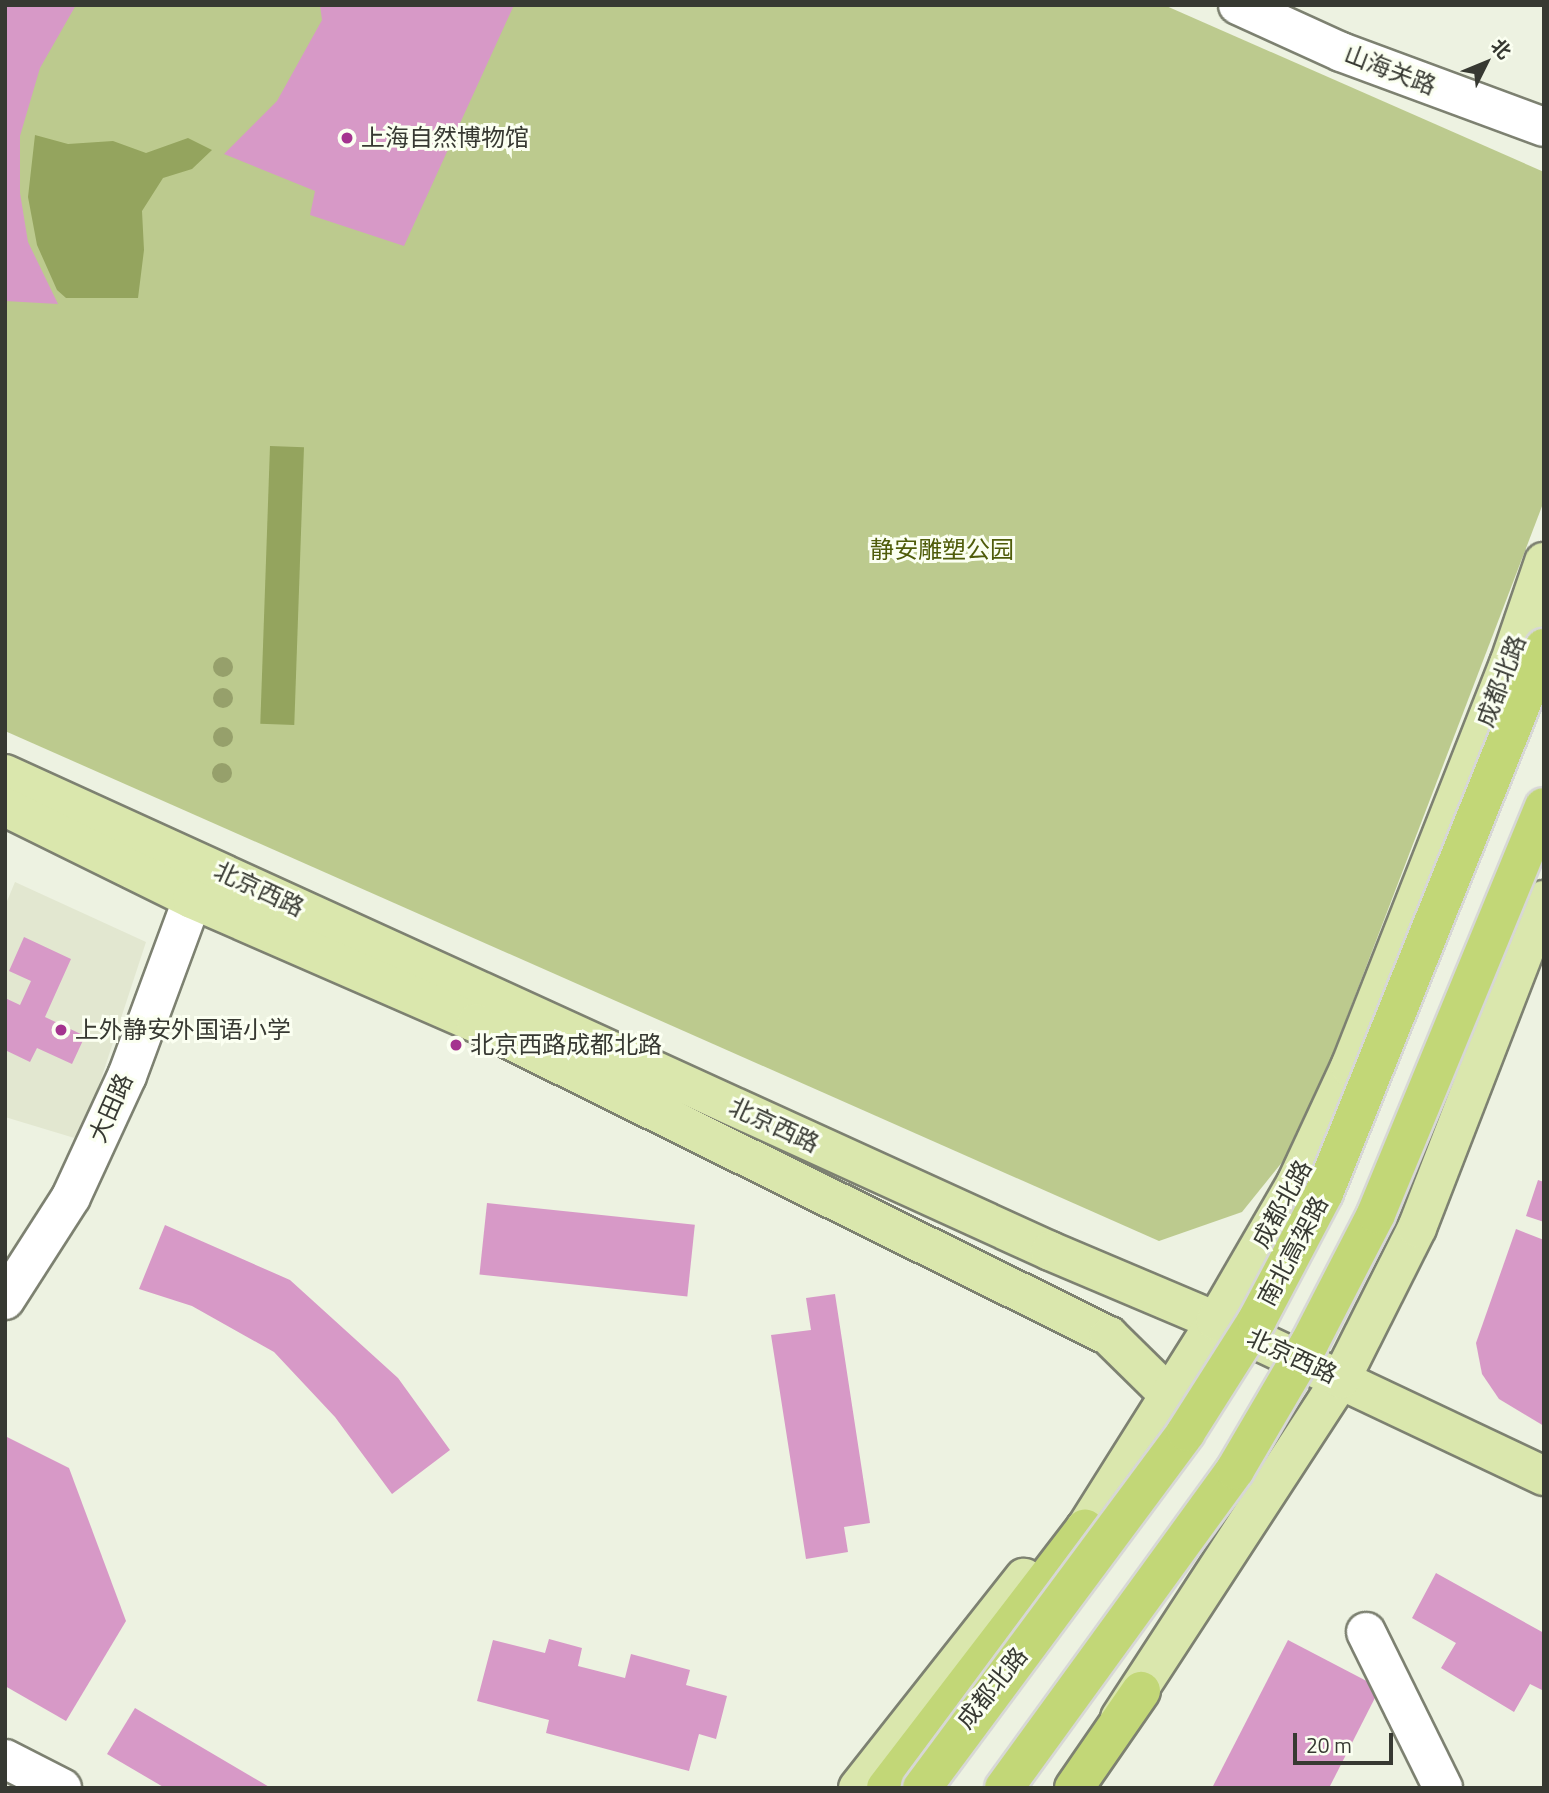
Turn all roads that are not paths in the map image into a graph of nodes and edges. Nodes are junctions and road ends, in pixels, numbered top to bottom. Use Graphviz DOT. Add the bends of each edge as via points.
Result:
graph roads {
  1 [pos="1238,5"];
  2 [pos="1544,127"];
  3 [pos="1544,562"];
  4 [pos="1544,648"];
  5 [pos="5,774"];
  6 [pos="5,807"];
  7 [pos="1544,807"];
  8 [pos="199,881"];
  9 [pos="1544,900"];
  10 [pos="5,1300"];
  11 [pos="1216,1321"];
  12 [pos="1341,1379"];
  13 [pos="1169,1395"];
  14 [pos="1544,1476"];
  15 [pos="1085,1529"];
  16 [pos="1366,1632"];
  17 [pos="1141,1691"];
  18 [pos="5,1759"];
  19 [pos="907,1781"];
  20 [pos="62,1788"];
  21 [pos="858,1788"];
  22 [pos="1004,1788"];
  23 [pos="1065,1788"];
  24 [pos="1074,1788"];
  25 [pos="1086,1788"];
  26 [pos="1443,1788"];
  1 -- 2 [label="street, 山海关路" via="1341,52"];
  3 -- 11 [label="main road, 成都北路" via="1509,664 1350,1068 1297,1181"];
  4 -- 19 [label="highway, 南北高架路, bridge" via="1324,1193 1257,1320 1186,1432"];
  5 -- 8 [label="main road, 北京西路"];
  6 -- 8 [label="main road"];
  7 -- 22 [label="highway, bridge" via="1376,1214 1309,1344 1235,1469"];
  8 -- 10 [label="street, 大田路" via="127,1076 71,1197"];
  8 -- 11 [label="main road, 北京西路"];
  8 -- 13 [label="main road" via="1110,1336"];
  9 -- 12 [label="main road" via="1417,1228"];
  11 -- 12 [label="main road, 北京西路"];
  11 -- 13 [label="main road, 成都北路"];
  12 -- 14 [label="main road, 北京西路"];
  12 -- 17 [label="main road"];
  13 -- 15 [label="main road, 成都北路"];
  15 -- 19 [label="highway"];
  15 -- 21 [label="main road" via="1038,1561"];
  16 -- 26 [label="street"];
  17 -- 23 [label="main road"];
  17 -- 24 [label="highway"];
  17 -- 25 [label="main road"];
  18 -- 20 [label="street"];
}
